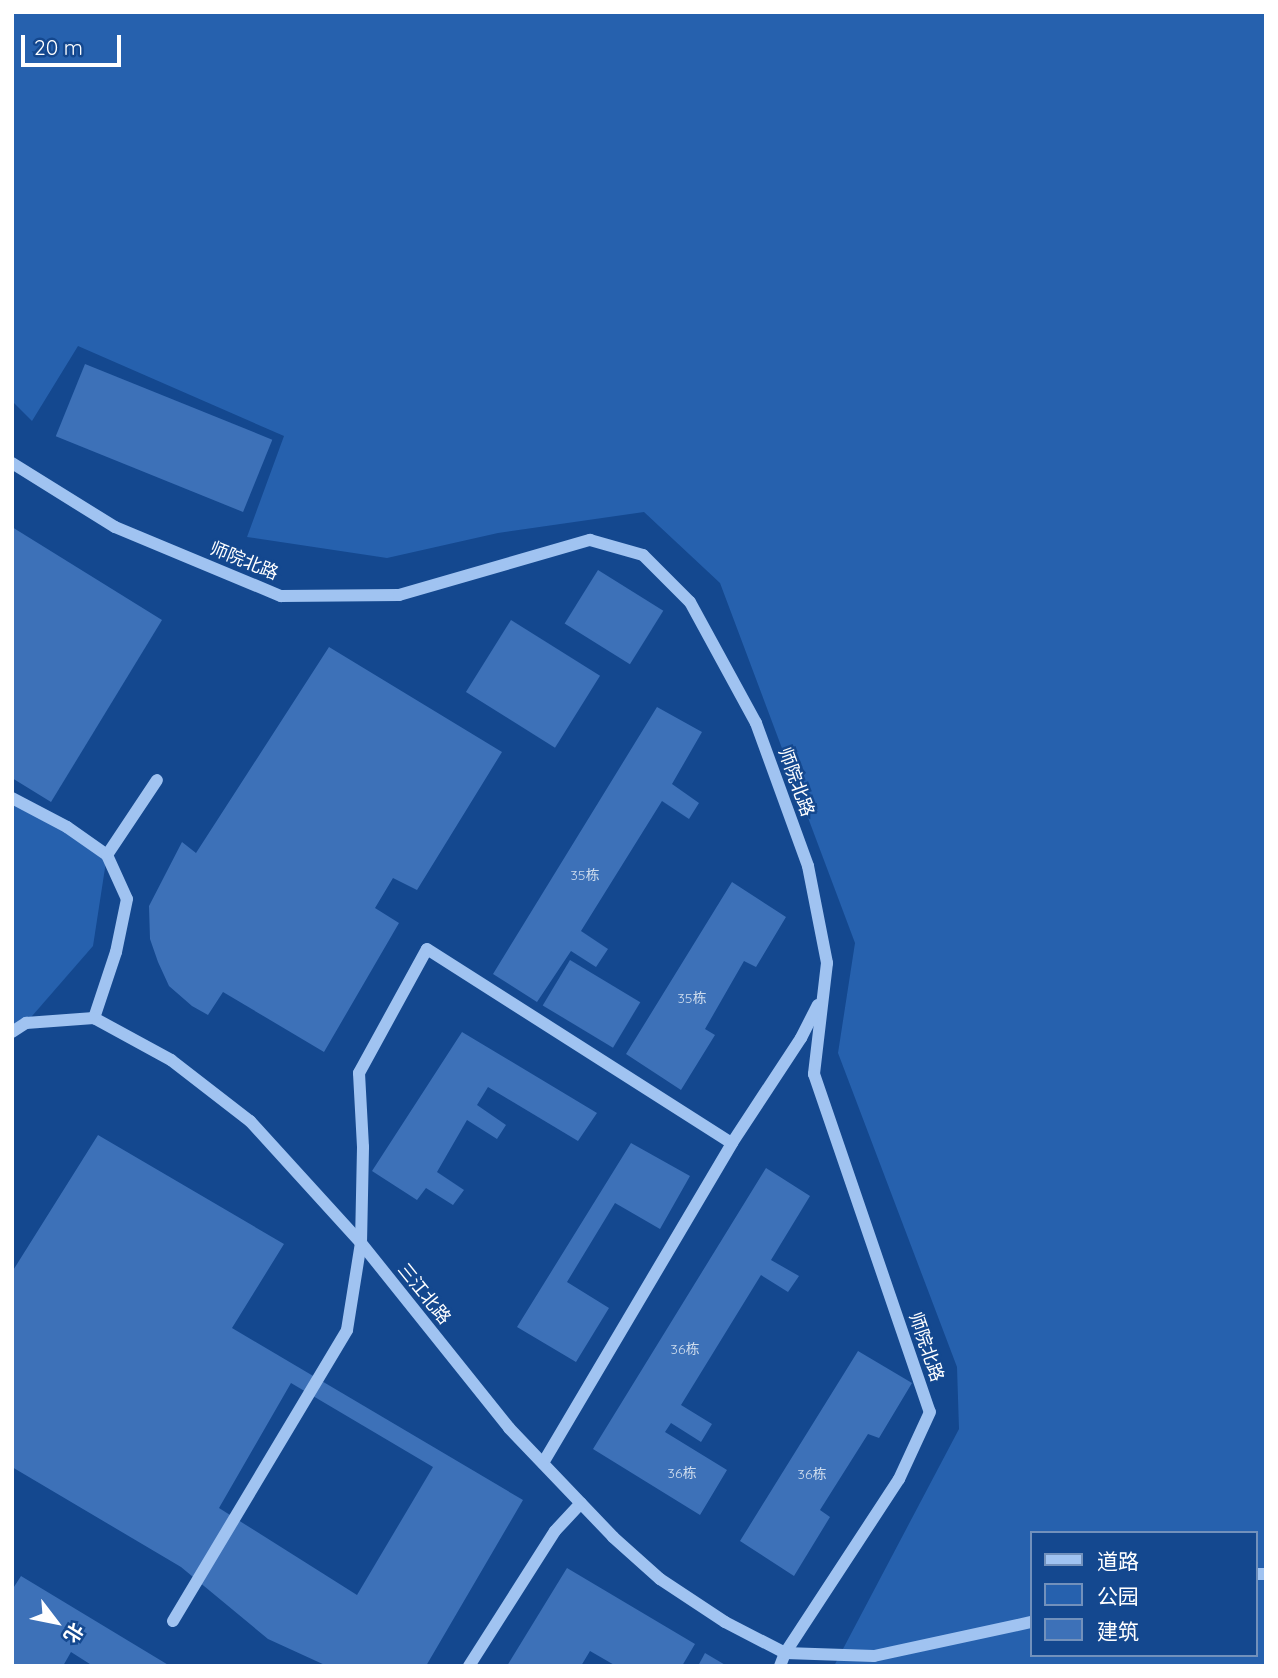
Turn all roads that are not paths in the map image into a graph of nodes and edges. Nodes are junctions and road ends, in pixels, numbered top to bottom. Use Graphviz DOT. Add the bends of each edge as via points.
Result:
graph roads {
  1 [pos="12,463"];
  2 [pos="157,780"];
  3 [pos="12,798"];
  4 [pos="107,855"];
  5 [pos="823,995"];
  6 [pos="94,1017"];
  7 [pos="12,1032"];
  8 [pos="732,1143"];
  9 [pos="361,1243"];
  10 [pos="543,1463"];
  11 [pos="581,1503"];
  12 [pos="173,1621"];
  13 [pos="1030,1622"];
  14 [pos="783,1660"];
  15 [pos="469,1666"];
  1 -- 5 [label="street, 师院北路" via="115,527 281,596 399,596 590,540 643,555 690,602 755,723 808,866 827,963"];
  2 -- 4 [label="street"];
  3 -- 4 [label="street"];
  4 -- 6 [label="street" via="127,899 116,952"];
  5 -- 8 [label="street" via="801,1038"];
  5 -- 14 [label="street, 师院北路" via="814,1074 930,1412 899,1479"];
  6 -- 7 [label="street" via="26,1023"];
  6 -- 9 [label="street, 三江北路" via="172,1060 250,1121"];
  8 -- 9 [label="street" via="427,949 359,1073"];
  8 -- 10 [label="street"];
  9 -- 10 [label="street, 三江北路" via="509,1428"];
  9 -- 12 [label="street" via="346,1330"];
  10 -- 11 [label="street, 三江北路"];
  11 -- 14 [label="street, 三江北路" via="660,1579"];
  11 -- 15 [label="street" via="555,1531"];
  13 -- 14 [label="street" via="874,1656"];
}
